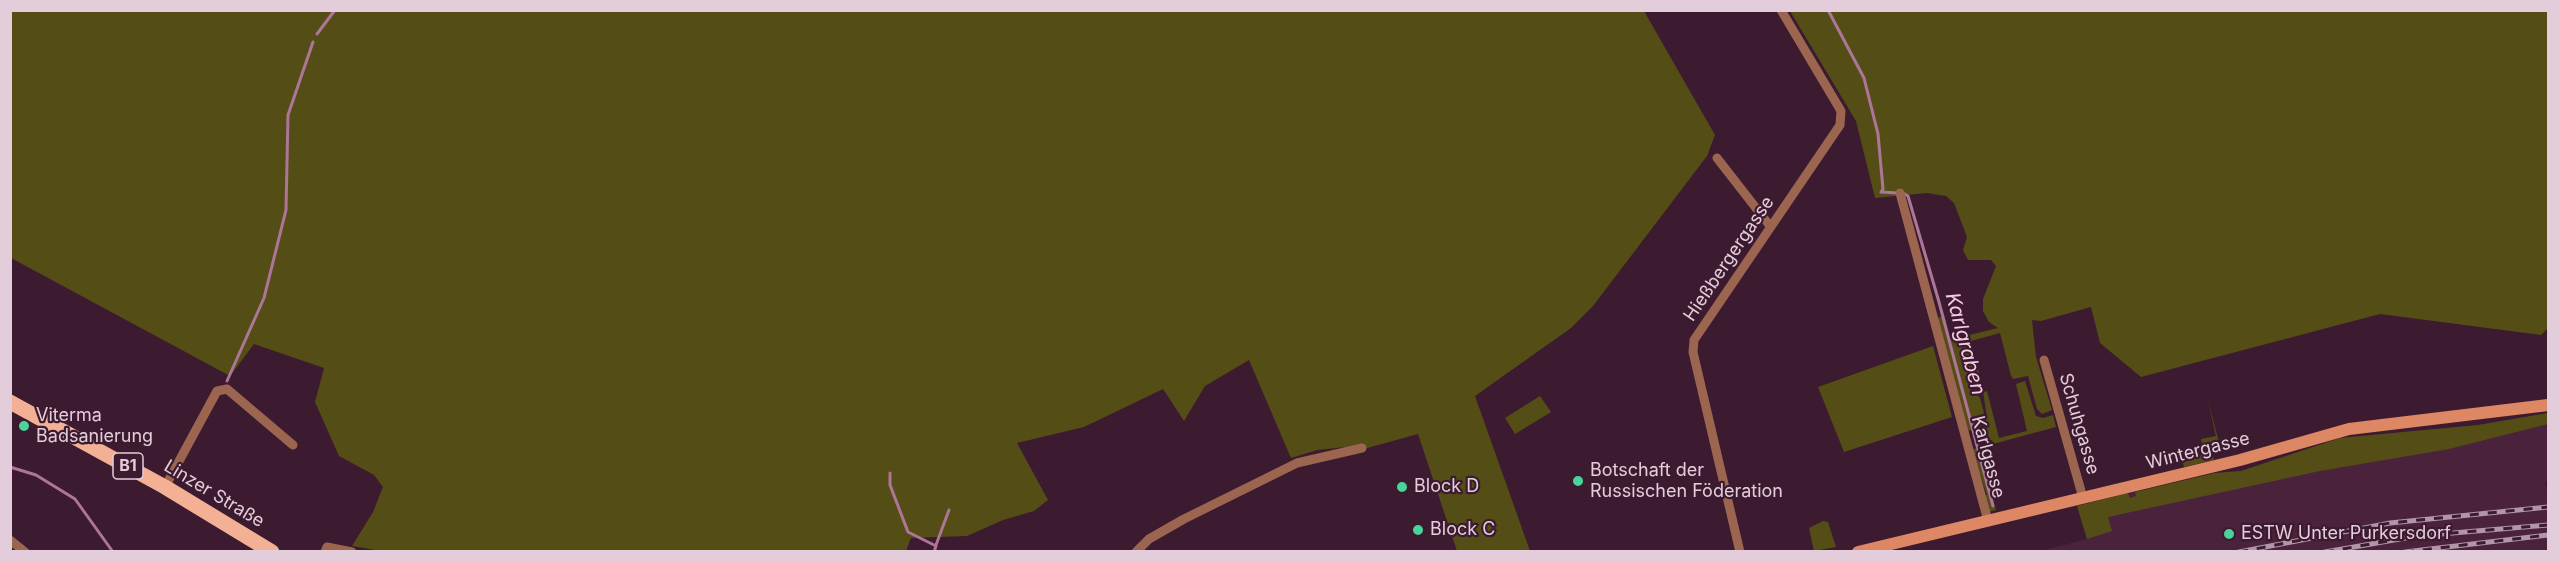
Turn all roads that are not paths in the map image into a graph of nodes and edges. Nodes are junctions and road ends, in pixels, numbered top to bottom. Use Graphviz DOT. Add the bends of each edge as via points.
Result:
graph roads {
  1 [pos="1781,10"];
  2 [pos="1718,158"];
  3 [pos="1900,192"];
  4 [pos="1770,226"];
  5 [pos="2044,360"];
  6 [pos="10,402"];
  7 [pos="2548,405"];
  8 [pos="293,444"];
  9 [pos="1362,448"];
  10 [pos="165,487"];
  11 [pos="2083,498"];
  12 [pos="1988,521"];
  13 [pos="10,540"];
  14 [pos="25,552"];
  15 [pos="272,552"];
  16 [pos="325,552"];
  17 [pos="352,552"];
  18 [pos="1136,552"];
  19 [pos="1740,552"];
  20 [pos="1858,552"];
  1 -- 4 [label="street, Hießbergergasse" via="1842,111 1840,124"];
  2 -- 4 [label="street"];
  3 -- 12 [label="street, Karlgasse"];
  4 -- 19 [label="street, Hießbergergasse" via="1694,340 1693,352"];
  5 -- 11 [label="street, Schuhgasse"];
  6 -- 10 [label="main road, Linzer Straße / B1"];
  7 -- 11 [label="street, Wintergasse" via="2349,429"];
  8 -- 10 [label="street" via="227,389 217,391"];
  9 -- 18 [label="street" via="1297,463 1184,519 1149,539"];
  10 -- 15 [label="main road, Linzer Straße / B1"];
  11 -- 12 [label="street, Wintergasse"];
  12 -- 20 [label="street, Wintergasse"];
  13 -- 14 [label="street"];
  16 -- 17 [label="street" via="327,547"];
}
